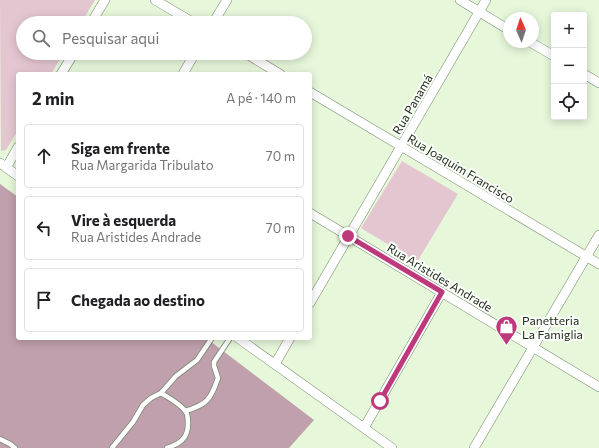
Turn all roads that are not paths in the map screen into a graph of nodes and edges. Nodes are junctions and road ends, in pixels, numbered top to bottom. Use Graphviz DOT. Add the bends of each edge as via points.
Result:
graph roads {
  1 [pos="105,0"];
  2 [pos="155,0"];
  3 [pos="227,0"];
  4 [pos="460,0"];
  5 [pos="486,0"];
  6 [pos="479,12"];
  7 [pos="95,16"];
  8 [pos="182,16"];
  9 [pos="217,16"];
  10 [pos="503,26"];
  11 [pos="539,47"];
  12 [pos="551,54"];
  13 [pos="70,60"];
  14 [pos="191,60"];
  15 [pos="257,60"];
  16 [pos="62,72"];
  17 [pos="184,72"];
  18 [pos="277,72"];
  19 [pos="587,76"];
  20 [pos="599,83"];
  21 [pos="312,93"];
  22 [pos="401,146"];
  23 [pos="16,149"];
  24 [pos="3,165"];
  25 [pos="16,175"];
  26 [pos="312,214"];
  27 [pos="599,235"];
  28 [pos="348,236"];
  29 [pos="586,256"];
  30 [pos="599,264"];
  31 [pos="442,292"];
  32 [pos="312,299"];
  33 [pos="211,340"];
  34 [pos="229,340"];
  35 [pos="241,340"];
  36 [pos="289,340"];
  37 [pos="533,346"];
  38 [pos="275,364"];
  39 [pos="599,387"];
  40 [pos="161,393"];
  41 [pos="185,411"];
  42 [pos="364,428"];
  43 [pos="0,439"];
  44 [pos="15,448"];
  45 [pos="112,448"];
  46 [pos="167,448"];
  47 [pos="392,448"];
  48 [pos="474,448"];
  1 -- 7 [label="street"];
  2 -- 8 [label="street"];
  3 -- 9 [label="street"];
  4 -- 6 [label="street"];
  5 -- 6 [label="street, Rua Panamá"];
  6 -- 10 [label="street"];
  6 -- 22 [label="street, Rua Panamá"];
  11 -- 12 [label="street"];
  13 -- 16 [label="street"];
  14 -- 17 [label="street"];
  15 -- 18 [label="street"];
  19 -- 20 [label="street"];
  21 -- 22 [label="street, Rua Joaquim Francisco"];
  22 -- 28 [label="street, Rua Panamá"];
  22 -- 29 [label="street, Rua Joaquim Francisco"];
  23 -- 24 [label="street"];
  24 -- 25 [label="street"];
  26 -- 28 [label="street, Rua Aristides Andrade"];
  27 -- 29 [label="street"];
  28 -- 31 [label="street, Rua Aristides Andrade"];
  28 -- 32 [label="street, Rua Panamá"];
  29 -- 30 [label="street, Rua Joaquim Francisco"];
  29 -- 37 [label="street"];
  31 -- 37 [label="street, Rua Aristides Andrade"];
  31 -- 42 [label="street"];
  33 -- 40 [label="lane" via="197,360 176,376"];
  34 -- 41 [label="lane" via="214,362 218,378 209,399 198,408"];
  35 -- 38 [label="street"];
  36 -- 38 [label="street"];
  37 -- 39 [label="street, Rua Aristides Andrade"];
  37 -- 48 [label="street"];
  38 -- 42 [label="street"];
  40 -- 41 [label="lane"];
  40 -- 45 [label="lane" via="143,405"];
  41 -- 46 [label="lane" via="188,419 186,437"];
  42 -- 47 [label="street"];
  43 -- 44 [label="lane"];
}
